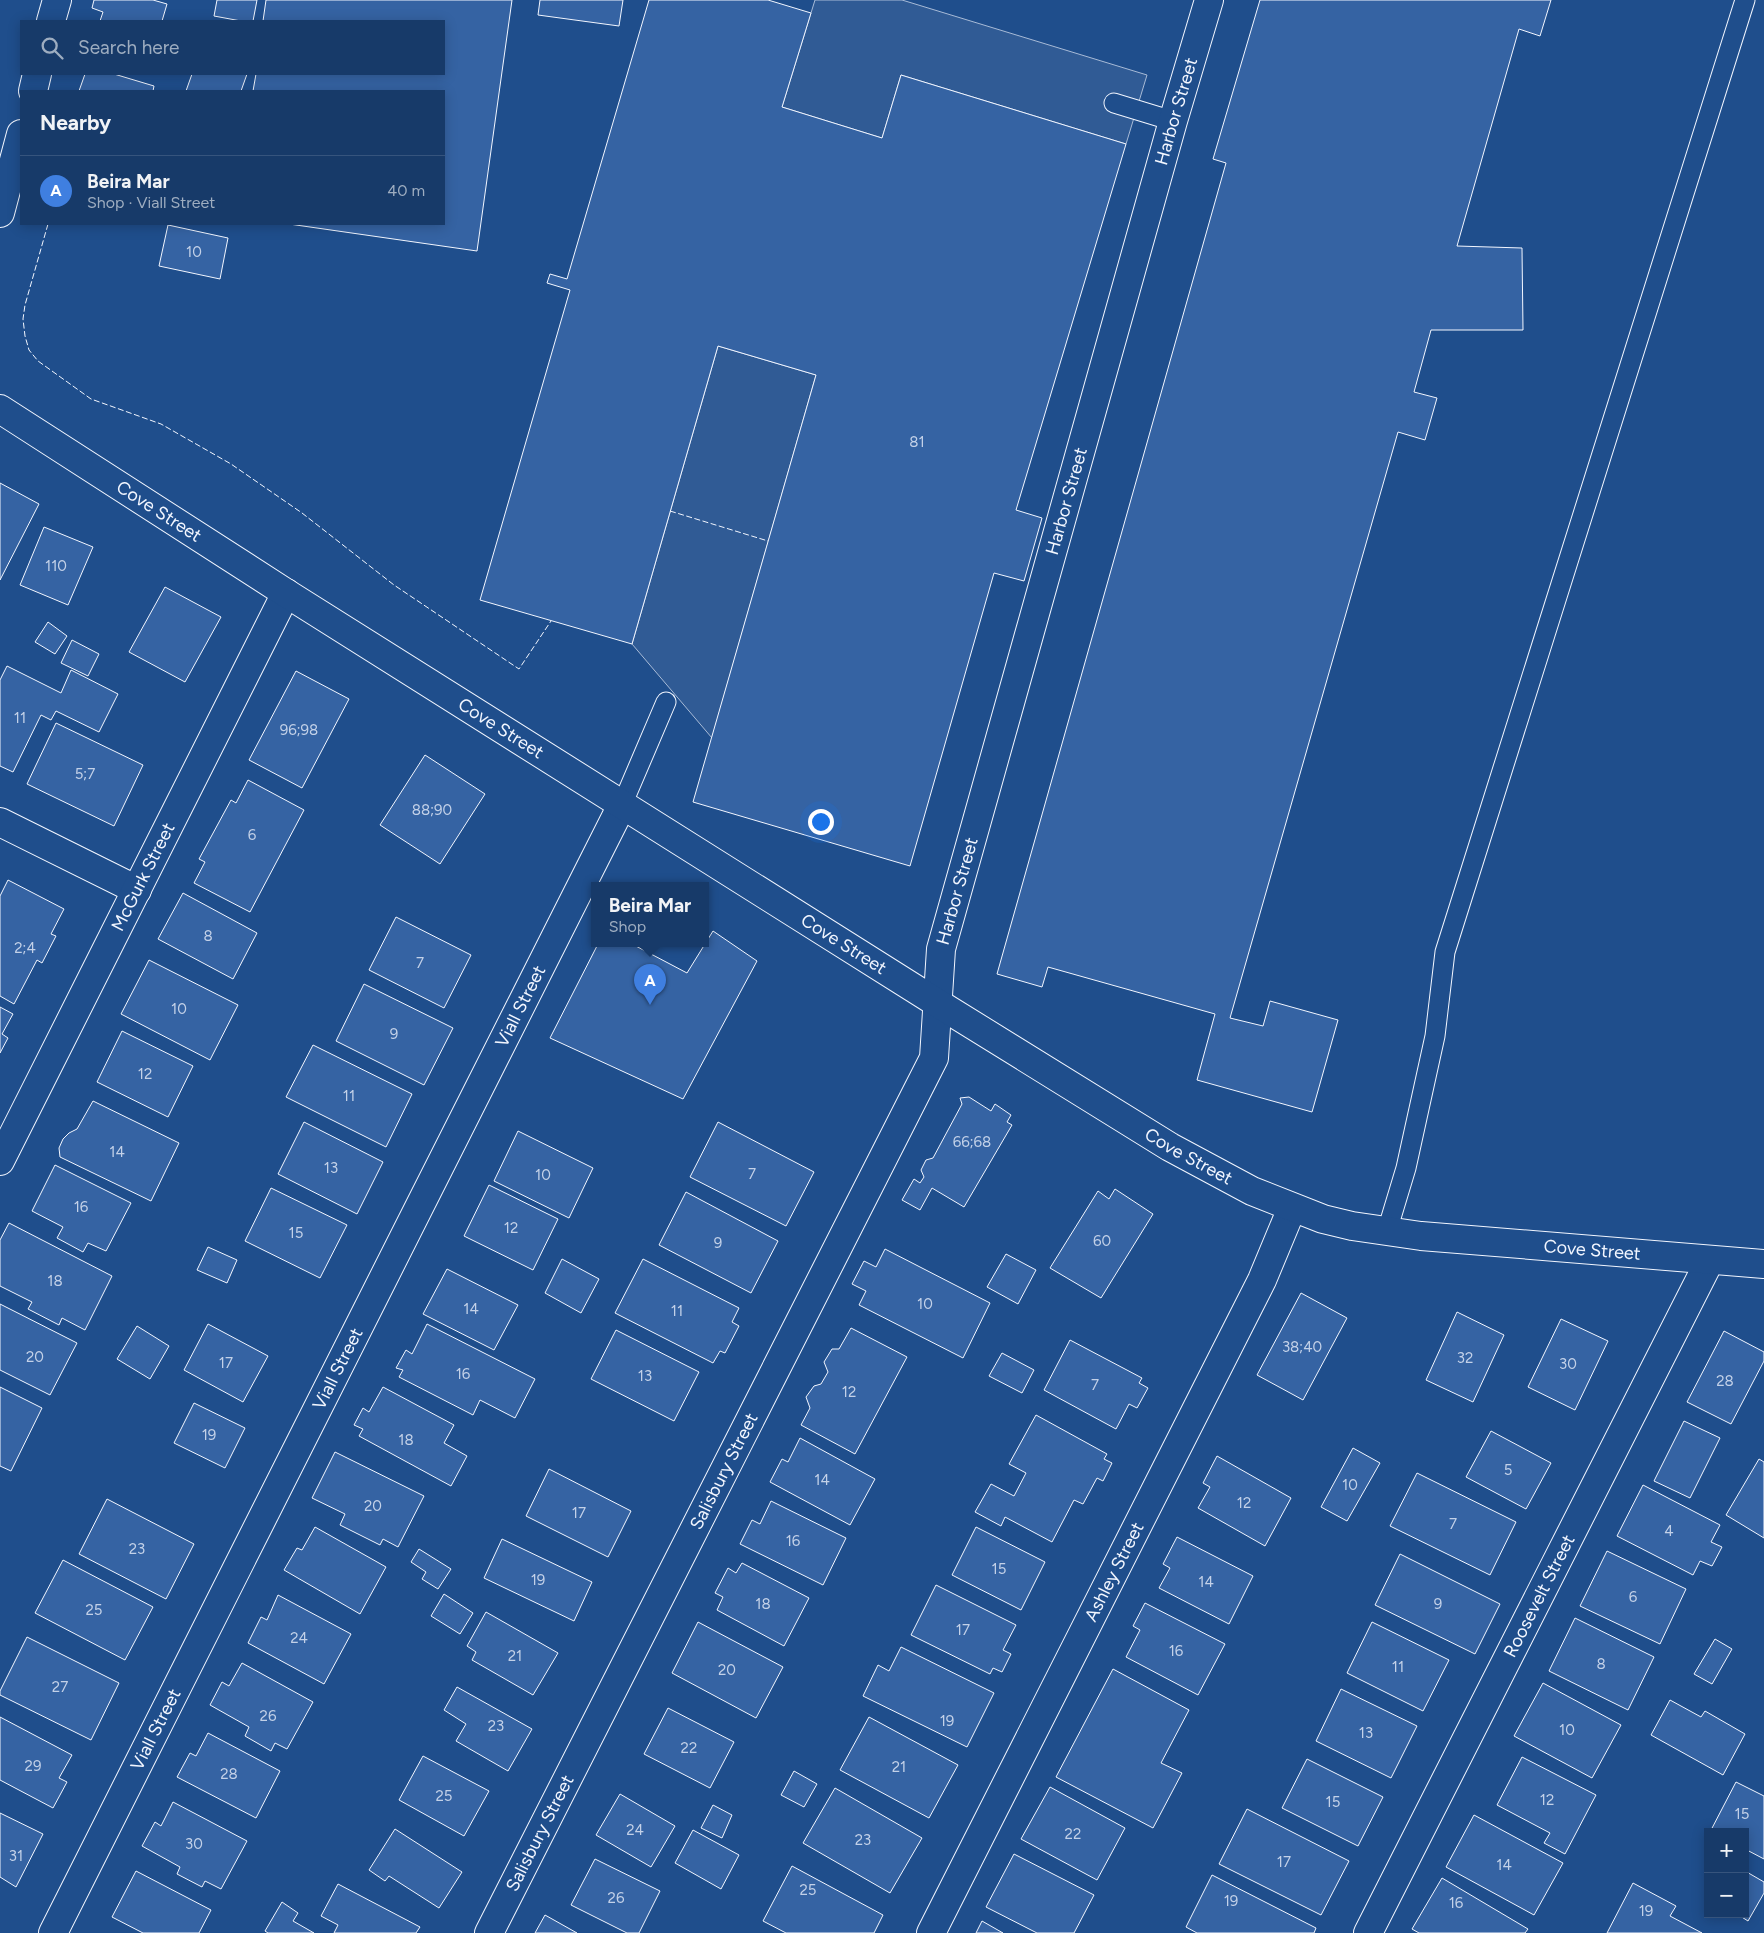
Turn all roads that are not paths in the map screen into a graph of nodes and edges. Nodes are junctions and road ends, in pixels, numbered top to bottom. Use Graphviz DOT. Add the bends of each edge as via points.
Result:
graph roads {
  1 [pos="57,0"];
  2 [pos="1209,0"];
  3 [pos="1745,0"];
  4 [pos="51,20"];
  5 [pos="37,75"];
  6 [pos="33,90"];
  7 [pos="1114,103"];
  8 [pos="1173,121"];
  9 [pos="20,138"];
  10 [pos="0,214"];
  11 [pos="0,409"];
  12 [pos="286,594"];
  13 [pos="666,702"];
  14 [pos="622,805"];
  15 [pos="0,822"];
  16 [pos="137,890"];
  17 [pos="939,1004"];
  18 [pos="0,1161"];
  19 [pos="1292,1208"];
  20 [pos="1387,1231"];
  21 [pos="1710,1260"];
  22 [pos="1764,1264"];
  23 [pos="54,1933"];
  24 [pos="489,1933"];
  25 [pos="931,1933"];
  26 [pos="1368,1933"];
  1 -- 4 [label="street"];
  2 -- 8 [label="street, Harbor Street"];
  3 -- 20 [label="lane" via="1446,952 1435,1036 1406,1168"];
  5 -- 6 [label="street"];
  7 -- 8 [label="lane"];
  8 -- 17 [label="street, Harbor Street" via="941,949"];
  9 -- 10 [label="street"];
  11 -- 12 [label="street, Cove Street"];
  12 -- 14 [label="street, Cove Street"];
  12 -- 16 [label="street, McGurk Street"];
  13 -- 14 [label="lane"];
  14 -- 17 [label="street, Cove Street"];
  14 -- 23 [label="street, Viall Street"];
  15 -- 16 [label="street"];
  16 -- 18 [label="street, McGurk Street"];
  17 -- 19 [label="street, Cove Street" via="1170,1147 1252,1191"];
  17 -- 24 [label="street, Salisbury Street" via="934,1058"];
  19 -- 20 [label="street, Cove Street" via="1324,1219"];
  19 -- 25 [label="street, Ashley Street" via="1262,1280"];
  20 -- 21 [label="street, Cove Street"];
  21 -- 22 [label="street, Cove Street"];
  21 -- 26 [label="street, Roosevelt Street"];
}
